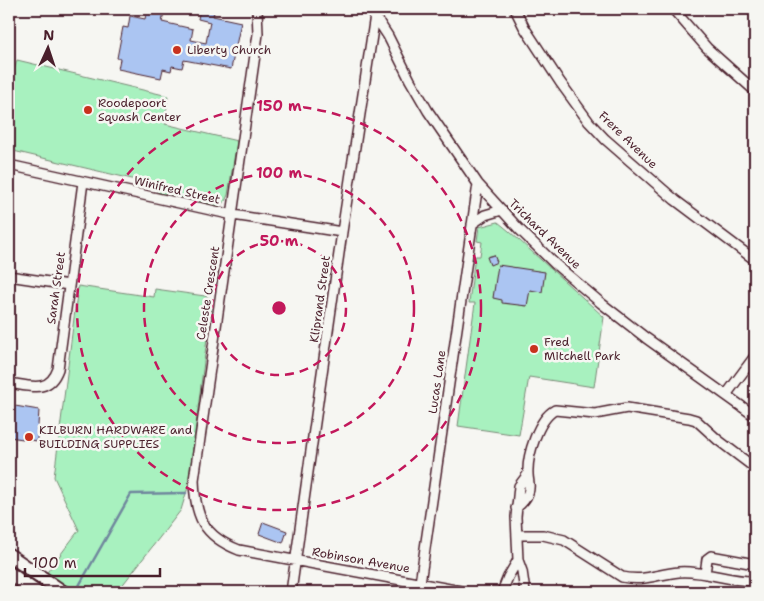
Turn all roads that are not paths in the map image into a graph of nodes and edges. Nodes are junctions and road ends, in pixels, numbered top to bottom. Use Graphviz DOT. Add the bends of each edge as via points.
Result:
graph roads {
  1 [pos="258,9"];
  2 [pos="516,9"];
  3 [pos="673,9"];
  4 [pos="376,12"];
  5 [pos="755,91"];
  6 [pos="9,164"];
  7 [pos="83,182"];
  8 [pos="478,184"];
  9 [pos="502,210"];
  10 [pos="233,215"];
  11 [pos="472,224"];
  12 [pos="342,232"];
  13 [pos="755,260"];
  14 [pos="9,276"];
  15 [pos="69,285"];
  16 [pos="755,356"];
  17 [pos="9,383"];
  18 [pos="726,395"];
  19 [pos="755,416"];
  20 [pos="755,468"];
  21 [pos="517,535"];
  22 [pos="251,552"];
  23 [pos="9,555"];
  24 [pos="296,560"];
  25 [pos="518,560"];
  26 [pos="755,564"];
  27 [pos="9,573"];
  28 [pos="705,574"];
  29 [pos="755,581"];
  30 [pos="420,584"];
  31 [pos="36,592"];
  32 [pos="63,592"];
  33 [pos="291,592"];
  34 [pos="466,592"];
  35 [pos="502,592"];
  36 [pos="524,592"];
  1 -- 10 [label="street, Celeste Crescent" via="258,34"];
  2 -- 13 [label="street, Frere Avenue" via="560,82 604,139 675,200"];
  3 -- 5 [label="street" via="708,48"];
  4 -- 8 [label="street, Trichard Avenue" via="428,111"];
  4 -- 12 [label="street, Kliprand Street"];
  6 -- 7 [label="street, Winifred Street"];
  7 -- 10 [label="street, Winifred Street"];
  7 -- 15 [label="street, Sarah Street"];
  8 -- 9 [label="street, Trichard Avenue"];
  8 -- 11 [label="street, Lucas Lane"];
  9 -- 11 [label="street"];
  9 -- 18 [label="street, Trichard Avenue" via="538,248 595,298"];
  10 -- 12 [label="street, Winifred Street"];
  10 -- 22 [label="street, Celeste Crescent" via="195,470 194,500 205,526 217,538"];
  11 -- 30 [label="street, Lucas Lane"];
  12 -- 24 [label="street, Kliprand Street"];
  14 -- 15 [label="street"];
  15 -- 17 [label="street, Sarah Street" via="58,369 52,381 37,387"];
  16 -- 18 [label="street"];
  18 -- 19 [label="street, Trichard Avenue"];
  20 -- 21 [label="street" via="696,420 689,418 622,408 595,414 551,412 537,432 528,474 529,492 516,508"];
  21 -- 25 [label="street"];
  21 -- 28 [label="street" via="543,535 564,540 632,579 681,572"];
  22 -- 24 [label="street, Robinson Avenue"];
  23 -- 32 [label="street"];
  24 -- 30 [label="street, Robinson Avenue"];
  24 -- 33 [label="street, Kliprand Street"];
  25 -- 35 [label="street"];
  25 -- 36 [label="street"];
  26 -- 28 [label="street" via="711,556 707,559"];
  27 -- 31 [label="street"];
  28 -- 29 [label="street"];
  30 -- 34 [label="street, Robinson Avenue"];
}
